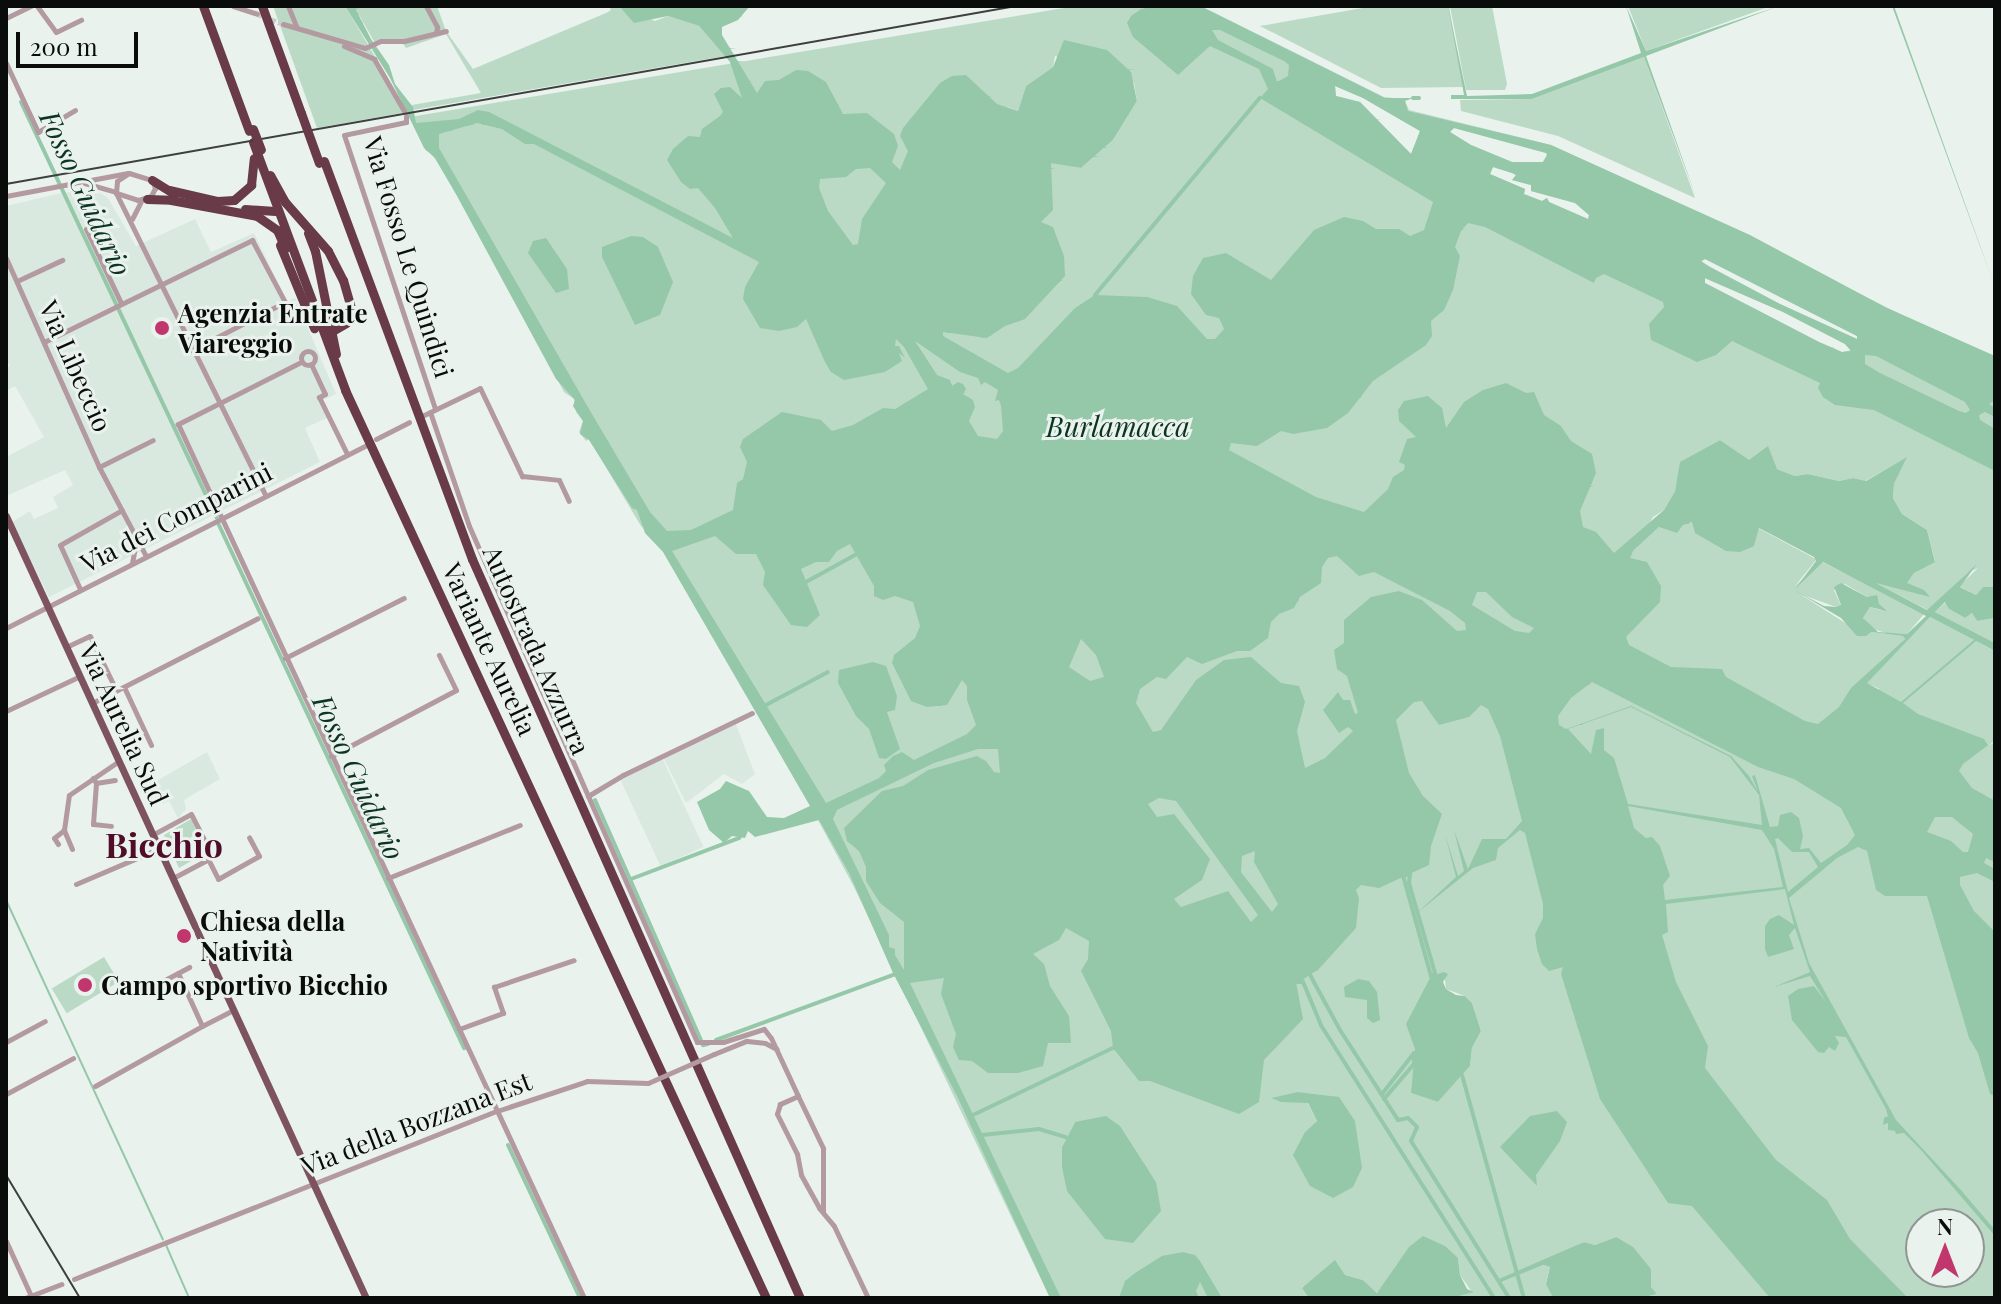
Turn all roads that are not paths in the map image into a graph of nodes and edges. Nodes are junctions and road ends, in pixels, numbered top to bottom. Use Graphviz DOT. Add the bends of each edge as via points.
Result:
graph roads {
  1 [pos="34,6"];
  2 [pos="206,6"];
  3 [pos="233,6"];
  4 [pos="288,6"];
  5 [pos="426,6"];
  6 [pos="244,8"];
  7 [pos="262,9"];
  8 [pos="6,18"];
  9 [pos="81,20"];
  10 [pos="283,24"];
  11 [pos="296,27"];
  12 [pos="446,31"];
  13 [pos="436,34"];
  14 [pos="317,35"];
  15 [pos="6,63"];
  16 [pos="75,110"];
  17 [pos="256,149"];
  18 [pos="321,162"];
  19 [pos="128,173"];
  20 [pos="270,175"];
  21 [pos="152,180"];
  22 [pos="72,182"];
  23 [pos="169,190"];
  24 [pos="116,192"];
  25 [pos="6,196"];
  26 [pos="144,200"];
  27 [pos="214,207"];
  28 [pos="226,209"];
  29 [pos="275,211"];
  30 [pos="288,215"];
  31 [pos="132,224"];
  32 [pos="86,229"];
  33 [pos="6,258"];
  34 [pos="62,260"];
  35 [pos="17,281"];
  36 [pos="160,283"];
  37 [pos="118,304"];
  38 [pos="314,328"];
  39 [pos="334,330"];
  40 [pos="44,342"];
  41 [pos="192,350"];
  42 [pos="334,357"];
  43 [pos="299,363"];
  44 [pos="311,364"];
  45 [pos="218,404"];
  46 [pos="432,411"];
  47 [pos="422,416"];
  48 [pos="409,422"];
  49 [pos="376,439"];
  50 [pos="153,440"];
  51 [pos="366,445"];
  52 [pos="347,454"];
  53 [pos="99,467"];
  54 [pos="256,484"];
  55 [pos="282,485"];
  56 [pos="262,495"];
  57 [pos="250,501"];
  58 [pos="569,501"];
  59 [pos="122,510"];
  60 [pos="6,516"];
  61 [pos="221,517"];
  62 [pos="136,542"];
  63 [pos="146,556"];
  64 [pos="132,563"];
  65 [pos="80,589"];
  66 [pos="404,598"];
  67 [pos="48,606"];
  68 [pos="258,618"];
  69 [pos="6,628"];
  70 [pos="66,647"];
  71 [pos="439,655"];
  72 [pos="285,658"];
  73 [pos="80,676"];
  74 [pos="124,687"];
  75 [pos="116,691"];
  76 [pos="92,703"];
  77 [pos="6,711"];
  78 [pos="752,713"];
  79 [pos="151,745"];
  80 [pos="331,756"];
  81 [pos="119,761"];
  82 [pos="94,780"];
  83 [pos="115,780"];
  84 [pos="588,796"];
  85 [pos="520,825"];
  86 [pos="111,826"];
  87 [pos="64,830"];
  88 [pos="152,835"];
  89 [pos="249,837"];
  90 [pos="205,841"];
  91 [pos="58,844"];
  92 [pos="72,849"];
  93 [pos="158,849"];
  94 [pos="172,878"];
  95 [pos="388,878"];
  96 [pos="76,884"];
  97 [pos="574,960"];
  98 [pos="189,967"];
  99 [pos="178,973"];
  100 [pos="161,982"];
  101 [pos="232,1011"];
  102 [pos="45,1021"];
  103 [pos="202,1026"];
  104 [pos="459,1029"];
  105 [pos="6,1042"];
  106 [pos="777,1049"];
  107 [pos="73,1058"];
  108 [pos="95,1086"];
  109 [pos="6,1094"];
  110 [pos="798,1096"];
  111 [pos="497,1111"];
  112 [pos="312,1184"];
  113 [pos="823,1212"];
  114 [pos="6,1241"];
  115 [pos="74,1279"];
  116 [pos="61,1284"];
  117 [pos="29,1297"];
  118 [pos="366,1298"];
  119 [pos="584,1298"];
  120 [pos="769,1298"];
  121 [pos="794,1298"];
  122 [pos="800,1298"];
  123 [pos="868,1298"];
  1 -- 8 [label="street"];
  1 -- 9 [label="street" via="56,32"];
  2 -- 17 [label="highway, Variante Aurelia, bridge"];
  3 -- 6 [label="street"];
  4 -- 11 [label="street"];
  5 -- 13 [label="street"];
  6 -- 7 [label="street"];
  7 -- 18 [label="highway, Autostrada Azzurra, bridge"];
  10 -- 11 [label="street"];
  11 -- 14 [label="street"];
  12 -- 13 [label="street"];
  13 -- 14 [label="street" via="369,46"];
  14 -- 46 [label="street, Via Fosso Le Quindici" via="374,59 405,114 406,122 344,135"];
  15 -- 16 [label="street" via="38,132"];
  17 -- 20 [label="highway, Variante Aurelia"];
  17 -- 23 [label="highway" via="253,182 237,199 218,202"];
  17 -- 42 [label="highway, Variante Aurelia"];
  18 -- 121 [label="highway, Autostrada Azzurra" via="468,563"];
  18 -- 122 [label="highway, Autostrada Azzurra" via="472,559"];
  19 -- 21 [label="street"];
  19 -- 22 [label="street"];
  19 -- 24 [label="street" via="117,181"];
  20 -- 39 [label="highway" via="285,202 328,251 347,288 351,313"];
  20 -- 42 [label="highway, Variante Aurelia"];
  21 -- 23 [label="highway"];
  21 -- 26 [label="street" via="155,191"];
  22 -- 24 [label="street"];
  22 -- 25 [label="street"];
  23 -- 27 [label="highway"];
  24 -- 26 [label="street"];
  24 -- 31 [label="street"];
  26 -- 27 [label="highway"];
  26 -- 31 [label="street" via="133,211"];
  27 -- 28 [label="highway"];
  28 -- 29 [label="highway"];
  28 -- 38 [label="highway" via="255,220 274,235"];
  28 -- 42 [label="highway" via="257,216 277,230"];
  30 -- 42 [label="highway" via="303,226 314,247"];
  31 -- 36 [label="street"];
  32 -- 37 [label="street"];
  33 -- 35 [label="street, Via Libeccio"];
  34 -- 35 [label="street, Via Libeccio"];
  35 -- 40 [label="street, Via Libeccio"];
  36 -- 37 [label="street"];
  36 -- 41 [label="street"];
  36 -- 41 [label="street" via="252,240 285,302"];
  37 -- 40 [label="street"];
  40 -- 53 [label="street, Via Libeccio"];
  41 -- 45 [label="street"];
  42 -- 120 [label="highway, Variante Aurelia"];
  43 -- 44 [label="street"];
  43 -- 44 [label="street" via="309,351 315,357"];
  43 -- 45 [label="street"];
  44 -- 52 [label="street" via="325,394 319,397"];
  45 -- 54 [label="street"];
  45 -- 61 [label="street" via="178,424"];
  46 -- 47 [label="street"];
  46 -- 58 [label="street" via="480,388 522,476 559,480"];
  46 -- 84 [label="street" via="469,526"];
  48 -- 49 [label="street"];
  50 -- 53 [label="street, Via Libeccio"];
  51 -- 52 [label="street, Via dei Comparini"];
  52 -- 55 [label="street, Via dei Comparini"];
  53 -- 59 [label="street, Via Libeccio"];
  54 -- 55 [label="street"];
  54 -- 56 [label="street"];
  54 -- 57 [label="street"];
  55 -- 56 [label="street, Via dei Comparini"];
  56 -- 57 [label="street, Via dei Comparini"];
  57 -- 61 [label="street, Via dei Comparini"];
  59 -- 62 [label="street, Via Libeccio"];
  59 -- 65 [label="street" via="60,545"];
  60 -- 67 [label="main road, Via Aurelia Sud"];
  61 -- 63 [label="street, Via dei Comparini"];
  61 -- 72 [label="street"];
  62 -- 63 [label="street, Via Libeccio"];
  62 -- 64 [label="street"];
  63 -- 64 [label="street, Via dei Comparini"];
  64 -- 65 [label="street, Via dei Comparini"];
  65 -- 67 [label="street, Via dei Comparini"];
  66 -- 72 [label="street"];
  67 -- 69 [label="street, Via dei Comparini"];
  67 -- 70 [label="main road, Via Aurelia Sud"];
  68 -- 74 [label="street"];
  70 -- 73 [label="main road, Via Aurelia Sud"];
  70 -- 75 [label="street" via="90,636"];
  71 -- 80 [label="street" via="456,690"];
  72 -- 80 [label="street"];
  73 -- 76 [label="main road, Via Aurelia Sud"];
  73 -- 77 [label="street"];
  74 -- 75 [label="street"];
  74 -- 79 [label="street"];
  75 -- 76 [label="street"];
  76 -- 81 [label="main road, Via Aurelia Sud"];
  78 -- 84 [label="street"];
  80 -- 95 [label="street"];
  81 -- 82 [label="street"];
  81 -- 88 [label="main road, Via Aurelia Sud"];
  82 -- 83 [label="street"];
  82 -- 86 [label="street" via="93,824"];
  82 -- 87 [label="street" via="69,795"];
  84 -- 106 [label="street" via="701,1043 764,1029"];
  85 -- 95 [label="street"];
  87 -- 91 [label="street" via="54,838"];
  87 -- 92 [label="street"];
  88 -- 90 [label="street" via="191,814"];
  88 -- 93 [label="main road, Via Aurelia Sud"];
  89 -- 94 [label="street" via="259,856 218,879 208,859"];
  93 -- 94 [label="main road, Via Aurelia Sud"];
  93 -- 96 [label="street"];
  94 -- 101 [label="main road, Via Aurelia Sud"];
  95 -- 104 [label="street"];
  97 -- 104 [label="street" via="494,987 503,1013"];
  98 -- 99 [label="street"];
  99 -- 100 [label="street"];
  99 -- 103 [label="street"];
  101 -- 103 [label="street"];
  101 -- 112 [label="main road, Via Aurelia Sud"];
  102 -- 105 [label="street"];
  103 -- 108 [label="street"];
  104 -- 111 [label="street"];
  106 -- 110 [label="street"];
  106 -- 111 [label="street, Via della Bozzana Est, bridge" via="747,1041 648,1083 587,1081"];
  107 -- 109 [label="street"];
  110 -- 113 [label="street" via="823,1148"];
  110 -- 113 [label="street" via="780,1104 777,1114 801,1175"];
  111 -- 112 [label="street, Via della Bozzana Est"];
  111 -- 119 [label="street"];
  112 -- 115 [label="street, Via della Bozzana Est"];
  112 -- 118 [label="main road, Via Aurelia Sud"];
  113 -- 123 [label="street"];
  114 -- 117 [label="street"];
  116 -- 117 [label="street"];
}
